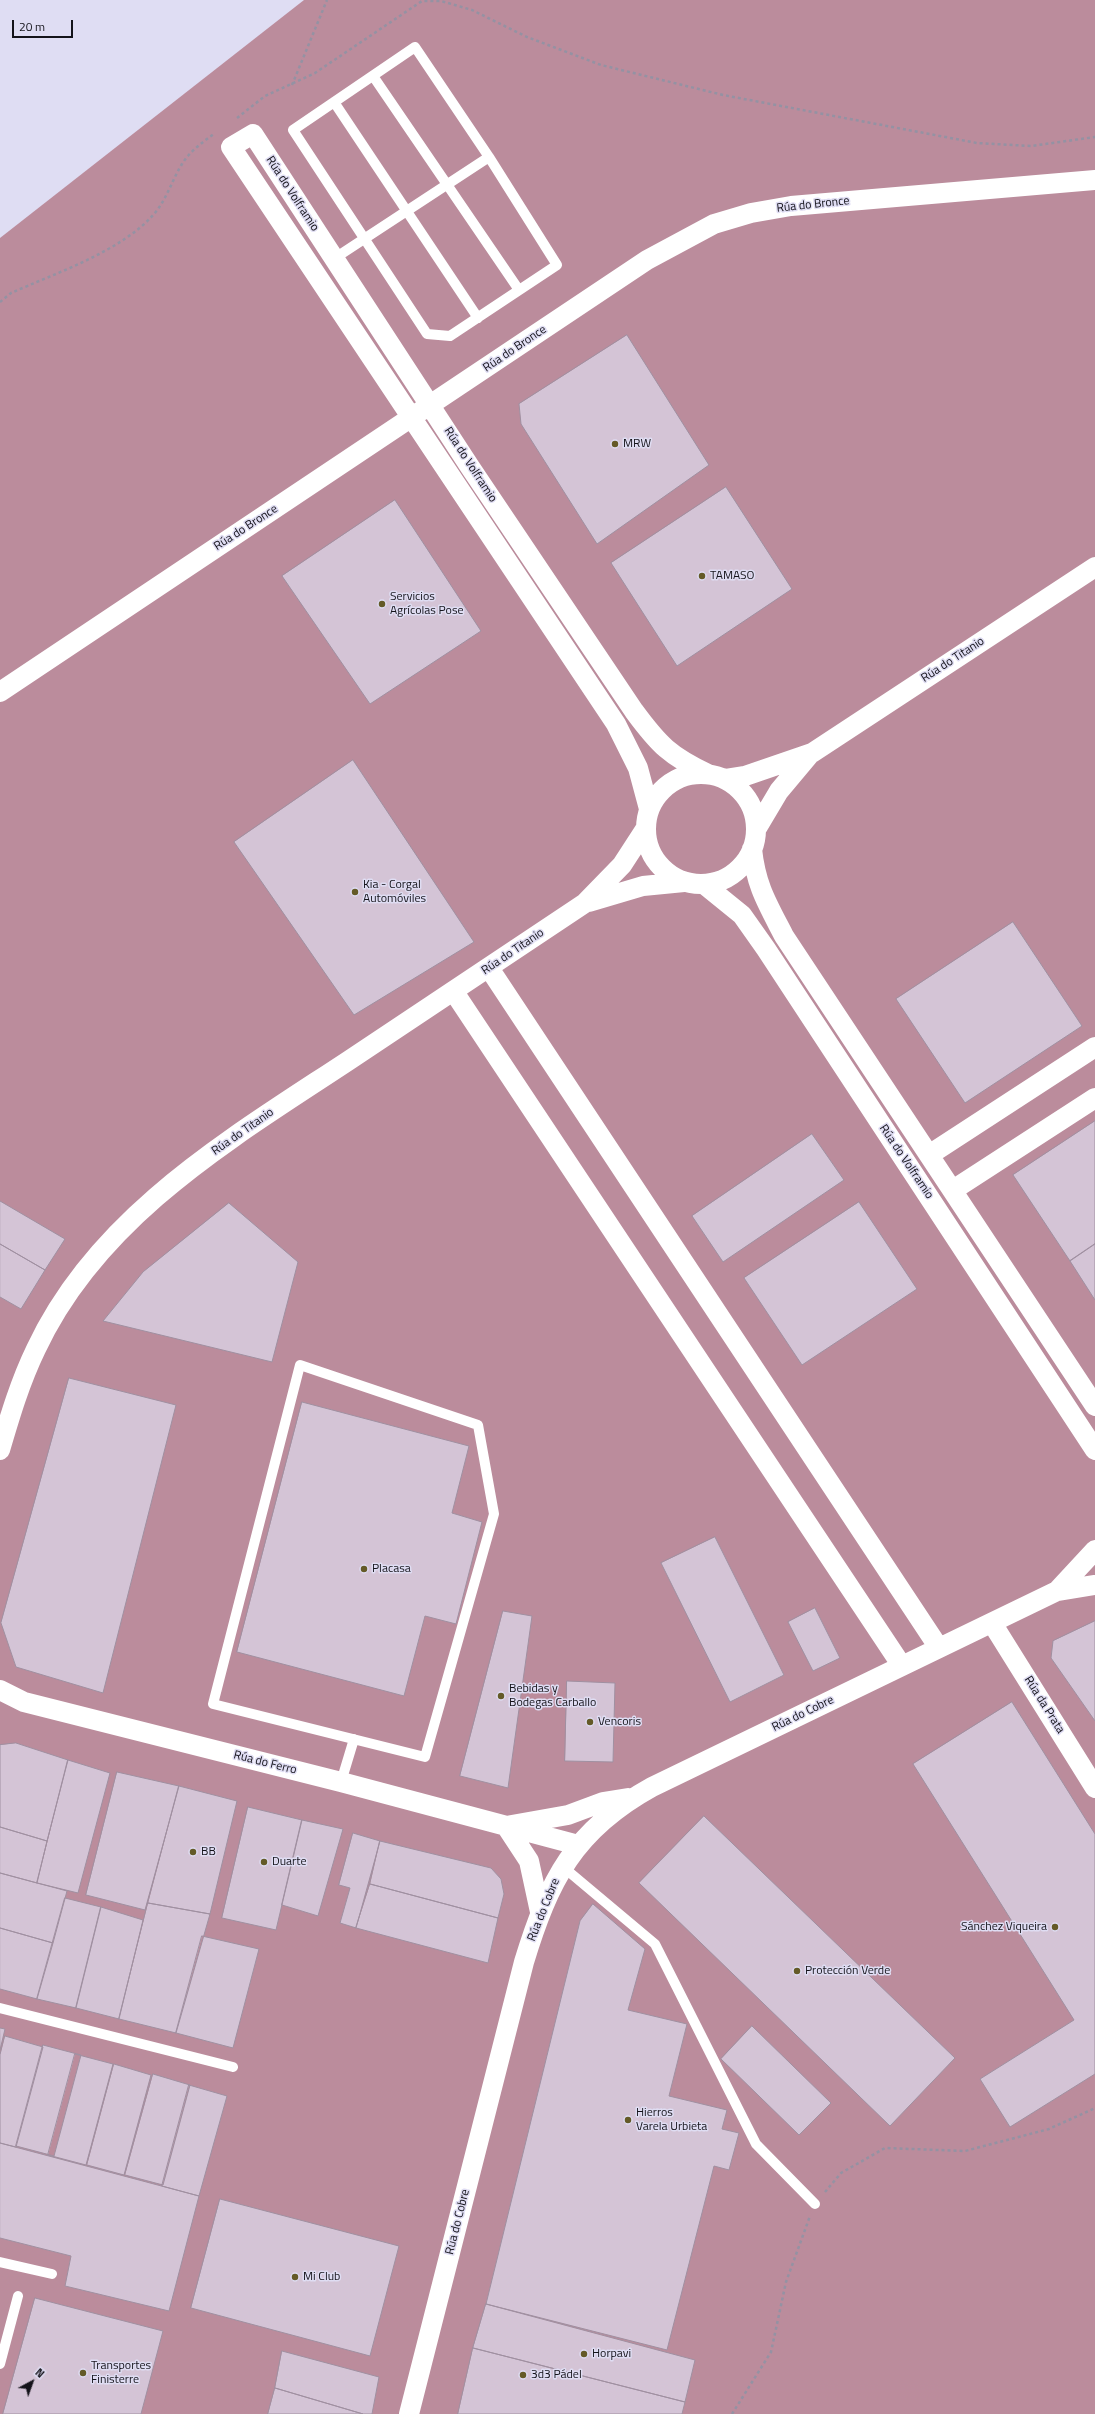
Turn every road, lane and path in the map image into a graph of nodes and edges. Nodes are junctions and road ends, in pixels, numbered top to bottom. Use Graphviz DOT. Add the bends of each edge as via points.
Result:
graph roads {
  1 [pos="327,0"];
  2 [pos="373,76"];
  3 [pos="292,86"];
  4 [pos="334,102"];
  5 [pos="221,130"];
  6 [pos="1095,137"];
  7 [pos="243,140"];
  8 [pos="489,157"];
  9 [pos="1095,180"];
  10 [pos="448,184"];
  11 [pos="408,211"];
  12 [pos="365,238"];
  13 [pos="335,258"];
  14 [pos="519,290"];
  15 [pos="0,302"];
  16 [pos="478,318"];
  17 [pos="431,405"];
  18 [pos="412,418"];
  19 [pos="1095,567"];
  20 [pos="0,692"];
  21 [pos="812,753"];
  22 [pos="717,776"];
  23 [pos="647,819"];
  24 [pos="757,828"];
  25 [pos="752,849"];
  26 [pos="685,882"];
  27 [pos="705,885"];
  28 [pos="585,903"];
  29 [pos="489,968"];
  30 [pos="454,992"];
  31 [pos="1095,1047"];
  32 [pos="1095,1098"];
  33 [pos="929,1155"];
  34 [pos="953,1190"];
  35 [pos="1095,1406"];
  36 [pos="0,1450"];
  37 [pos="1095,1450"];
  38 [pos="1095,1550"];
  39 [pos="1095,1585"];
  40 [pos="1057,1591"];
  41 [pos="992,1623"];
  42 [pos="939,1648"];
  43 [pos="902,1666"];
  44 [pos="0,1690"];
  45 [pos="24,1702"];
  46 [pos="0,1704"];
  47 [pos="354,1739"];
  48 [pos="342,1782"];
  49 [pos="1095,1788"];
  50 [pos="632,1798"];
  51 [pos="506,1826"];
  52 [pos="578,1845"];
  53 [pos="562,1866"];
  54 [pos="540,1912"];
  55 [pos="0,2008"];
  56 [pos="233,2067"];
  57 [pos="1095,2108"];
  58 [pos="815,2204"];
  59 [pos="0,2262"];
  60 [pos="52,2274"];
  61 [pos="18,2296"];
  62 [pos="0,2364"];
  63 [pos="409,2414"];
  64 [pos="732,2414"];
  1 -- 3 [label="path"];
  2 -- 4 [label="lane"];
  2 -- 8 [label="lane" via="415,47"];
  2 -- 10 [label="lane"];
  3 -- 6 [label="path" via="315,74 422,1 441,0 472,10 527,37 601,65 722,95 977,143 1031,146"];
  3 -- 7 [label="path" via="265,96 233,121"];
  4 -- 11 [label="lane"];
  4 -- 12 [label="lane" via="293,130"];
  5 -- 15 [label="path" via="194,149 182,164 169,192 154,214 123,241 11,293"];
  7 -- 13 [label="street, Rúa do Volframio"];
  7 -- 18 [label="street, Rúa do Volframio"];
  8 -- 10 [label="lane"];
  8 -- 14 [label="lane" via="557,265"];
  9 -- 17 [label="street, Rúa do Bronce" via="791,206 751,213 714,224 647,260"];
  10 -- 11 [label="lane"];
  10 -- 14 [label="lane"];
  11 -- 12 [label="lane"];
  11 -- 16 [label="lane"];
  12 -- 13 [label="lane"];
  12 -- 16 [label="lane" via="427,334 450,336"];
  13 -- 17 [label="street, Rúa do Volframio"];
  14 -- 16 [label="lane"];
  17 -- 18 [label="street, Rúa do Bronce"];
  17 -- 22 [label="street, Rúa do Volframio" via="654,738 680,761"];
  18 -- 20 [label="street, Rúa do Bronce"];
  18 -- 23 [label="street, Rúa do Volframio" via="626,740 638,768"];
  19 -- 21 [label="street, Rúa do Titanio"];
  21 -- 22 [label="street" via="745,776"];
  21 -- 24 [label="street" via="779,791"];
  22 -- 23 [label="street" via="689,775 672,782 658,795"];
  22 -- 24 [label="street" via="742,791 752,807"];
  23 -- 26 [label="street" via="648,844 656,861 667,873"];
  23 -- 28 [label="street" via="622,865"];
  24 -- 25 [label="street"];
  25 -- 27 [label="street" via="740,867 723,879"];
  25 -- 33 [label="street, Rúa do Volframio" via="755,875 761,892 784,936"];
  26 -- 27 [label="street"];
  26 -- 28 [label="street" via="643,886"];
  27 -- 37 [label="street, Rúa do Volframio" via="742,915 766,949"];
  28 -- 29 [label="street, Rúa do Titanio"];
  29 -- 30 [label="street, Rúa do Titanio"];
  29 -- 42 [label="street"];
  30 -- 36 [label="street, Rúa do Titanio" via="254,1123 166,1187 134,1217 75,1284 53,1317 22,1380"];
  30 -- 43 [label="street"];
  31 -- 33 [label="street"];
  32 -- 34 [label="street"];
  33 -- 34 [label="street, Rúa do Volframio"];
  34 -- 35 [label="street, Rúa do Volframio"];
  38 -- 40 [label="street"];
  39 -- 40 [label="street"];
  40 -- 41 [label="street, Rúa do Cobre"];
  41 -- 42 [label="street, Rúa do Cobre"];
  41 -- 49 [label="street, Rúa da Prata"];
  42 -- 43 [label="street, Rúa do Cobre"];
  43 -- 50 [label="street, Rúa do Cobre"];
  44 -- 45 [label="street, Rúa do Ferro"];
  45 -- 46 [label="street, Rúa do Ferro"];
  45 -- 48 [label="street, Rúa do Ferro"];
  47 -- 47 [label="lane" via="213,1704 300,1365 478,1425 494,1514 425,1757"];
  47 -- 48 [label="lane"];
  48 -- 51 [label="street, Rúa do Ferro"];
  50 -- 51 [label="street, Rúa do Ferro" via="603,1802 568,1815"];
  50 -- 52 [label="street, Rúa do Cobre" via="609,1814"];
  51 -- 52 [label="street, Rúa do Ferro"];
  51 -- 54 [label="street" via="529,1861"];
  52 -- 53 [label="street, Rúa do Cobre"];
  53 -- 54 [label="street, Rúa do Cobre"];
  53 -- 58 [label="lane" via="655,1944 756,2144"];
  54 -- 63 [label="street, Rúa do Cobre" via="522,1970"];
  55 -- 56 [label="lane"];
  57 -- 58 [label="path" via="1049,2130 965,2151 885,2148 841,2173"];
  58 -- 64 [label="path" via="786,2282 771,2352"];
  59 -- 60 [label="lane"];
  61 -- 62 [label="lane"];
}
